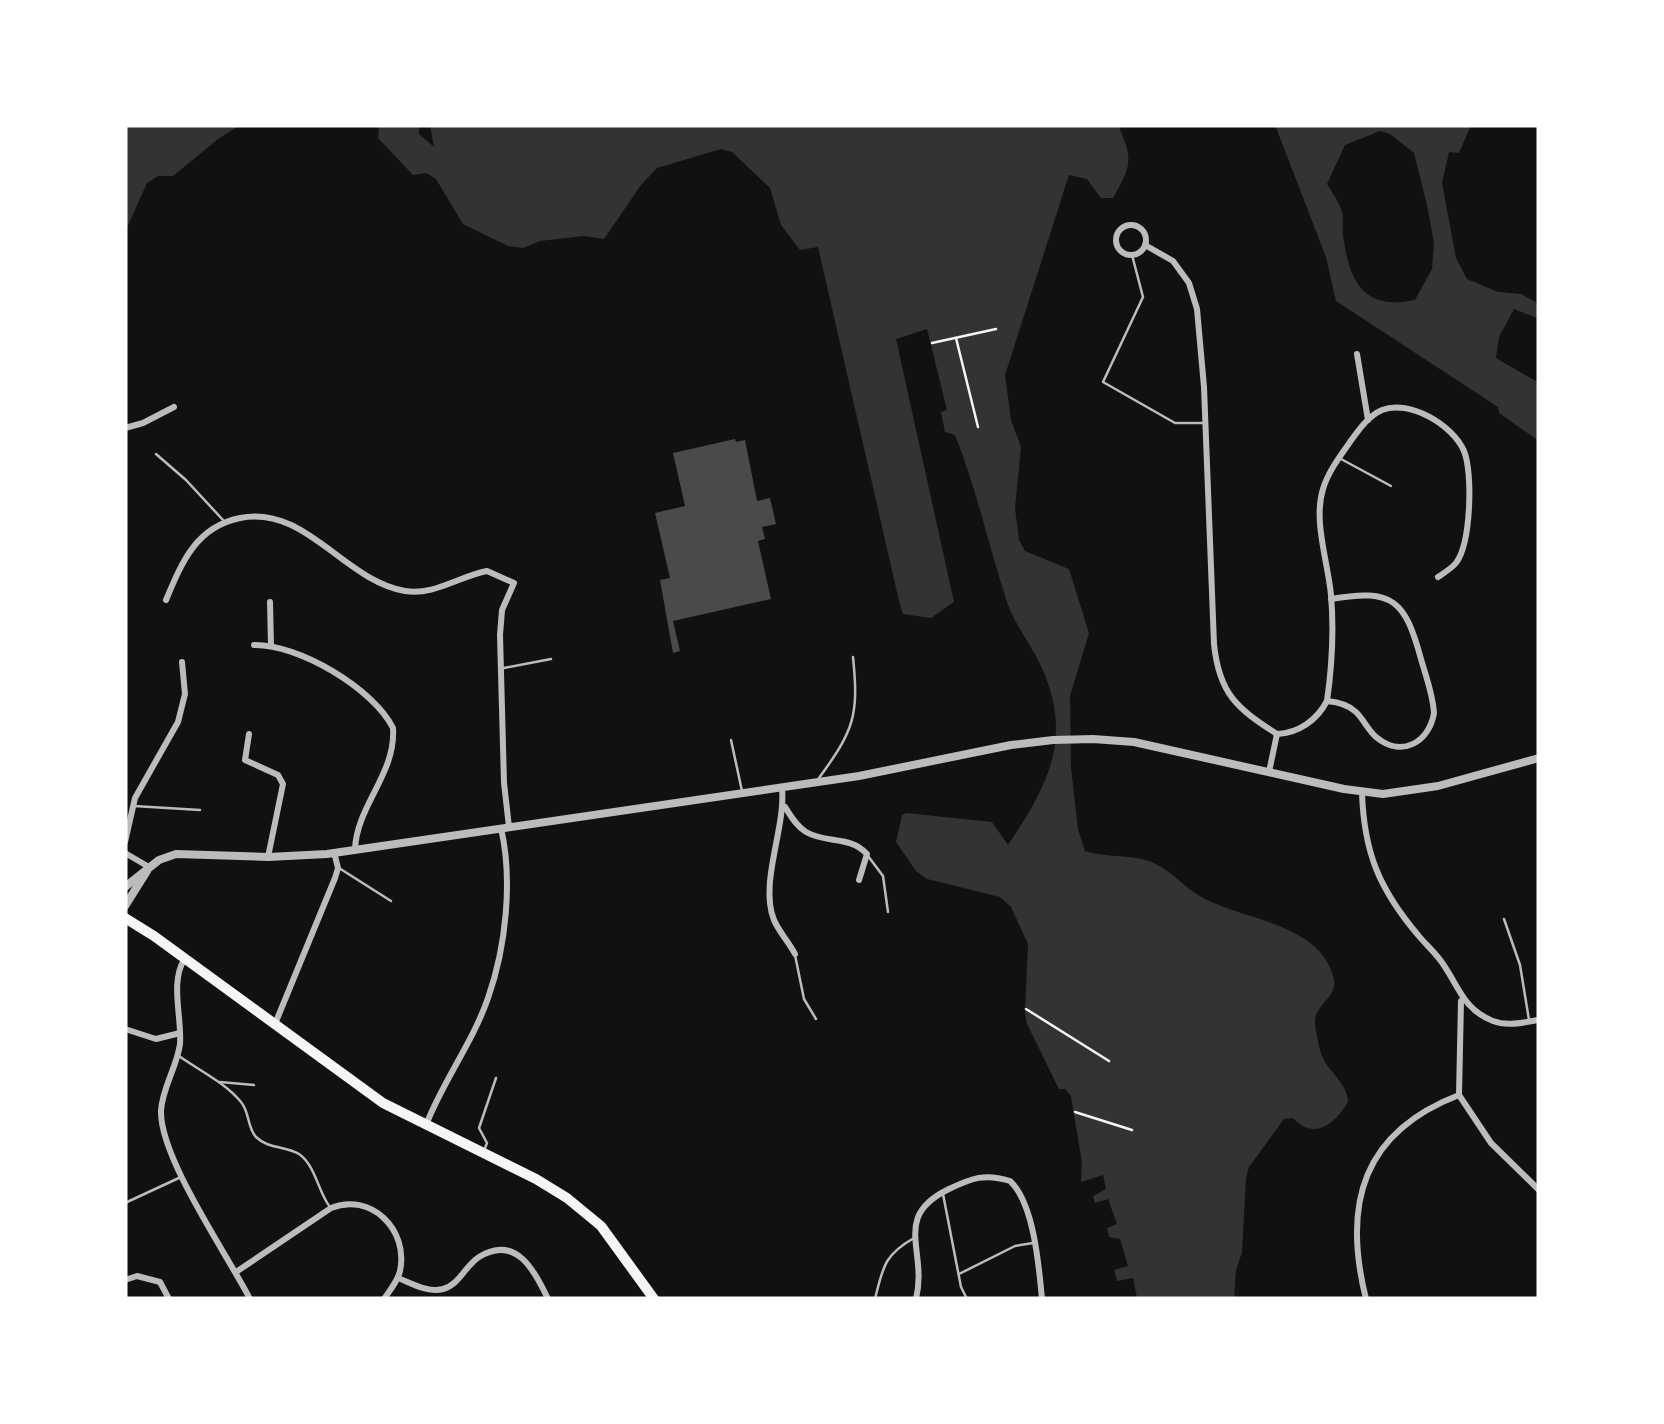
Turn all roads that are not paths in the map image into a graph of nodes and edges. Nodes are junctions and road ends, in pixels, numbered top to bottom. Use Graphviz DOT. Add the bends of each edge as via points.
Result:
graph roads {
  1 [pos="1145,245"];
  2 [pos="1132,255"];
  3 [pos="1357,354"];
  4 [pos="174,408"];
  5 [pos="1368,420"];
  6 [pos="1204,423"];
  7 [pos="125,428"];
  8 [pos="156,454"];
  9 [pos="1340,458"];
  10 [pos="1391,486"];
  11 [pos="224,522"];
  12 [pos="1438,577"];
  13 [pos="166,600"];
  14 [pos="1331,600"];
  15 [pos="270,602"];
  16 [pos="254,645"];
  17 [pos="271,646"];
  18 [pos="853,657"];
  19 [pos="551,659"];
  20 [pos="182,662"];
  21 [pos="502,668"];
  22 [pos="1327,701"];
  23 [pos="249,734"];
  24 [pos="1277,734"];
  25 [pos="731,740"];
  26 [pos="1539,758"];
  27 [pos="1269,772"];
  28 [pos="815,783"];
  29 [pos="782,788"];
  30 [pos="743,793"];
  31 [pos="1362,793"];
  32 [pos="133,806"];
  33 [pos="784,806"];
  34 [pos="200,810"];
  35 [pos="505,827"];
  36 [pos="125,842"];
  37 [pos="355,849"];
  38 [pos="334,852"];
  39 [pos="125,853"];
  40 [pos="867,854"];
  41 [pos="268,858"];
  42 [pos="149,867"];
  43 [pos="338,868"];
  44 [pos="859,880"];
  45 [pos="125,888"];
  46 [pos="391,901"];
  47 [pos="125,912"];
  48 [pos="888,912"];
  49 [pos="1504,919"];
  50 [pos="795,954"];
  51 [pos="185,959"];
  52 [pos="1462,999"];
  53 [pos="816,1018"];
  54 [pos="1539,1020"];
  55 [pos="1529,1022"];
  56 [pos="274,1025"];
  57 [pos="125,1029"];
  58 [pos="180,1034"];
  59 [pos="178,1055"];
  60 [pos="496,1078"];
  61 [pos="218,1082"];
  62 [pos="254,1085"];
  63 [pos="1459,1095"];
  64 [pos="425,1126"];
  65 [pos="482,1154"];
  66 [pos="182,1176"];
  67 [pos="1539,1190"];
  68 [pos="942,1192"];
  69 [pos="125,1203"];
  70 [pos="331,1208"];
  71 [pos="916,1238"];
  72 [pos="1034,1242"];
  73 [pos="236,1272"];
  74 [pos="959,1274"];
  75 [pos="398,1278"];
  76 [pos="125,1280"];
  77 [pos="169,1299"];
  78 [pos="250,1299"];
  79 [pos="384,1299"];
  80 [pos="548,1299"];
  81 [pos="654,1299"];
  82 [pos="875,1299"];
  83 [pos="916,1299"];
  84 [pos="967,1299"];
  85 [pos="1042,1299"];
  86 [pos="1366,1299"];
  1 -- 2 [label="street"];
  1 -- 2 [label="street" via="1138,226 1123,226 1116,244"];
  1 -- 6 [label="street" via="1174,261 1194,295"];
  2 -- 6 [label="lane" via="1143,298 1103,382 1174,423"];
  3 -- 5 [label="street"];
  4 -- 7 [label="street"];
  5 -- 9 [label="street"];
  5 -- 12 [label="street" via="1385,408 1409,409 1443,426 1464,450 1464,546 1456,564"];
  6 -- 24 [label="street" via="1220,681 1241,709"];
  8 -- 11 [label="lane"];
  9 -- 10 [label="lane"];
  9 -- 14 [label="street" via="1320,510"];
  11 -- 13 [label="street" via="192,544"];
  11 -- 21 [label="street" via="257,515 283,520 368,578 400,590 426,590 487,571 514,583 502,610"];
  14 -- 22 [label="street"];
  14 -- 22 [label="street" via="1386,598 1404,611 1434,713 1422,739 1394,746 1350,708"];
  15 -- 17 [label="street"];
  16 -- 17 [label="street"];
  17 -- 37 [label="street" via="330,670 378,707 393,728 388,767 357,830"];
  18 -- 28 [label="lane" via="855,716"];
  19 -- 21 [label="lane"];
  20 -- 32 [label="street" via="185,694 178,722"];
  21 -- 35 [label="street"];
  22 -- 24 [label="street" via="1303,727"];
  23 -- 41 [label="street" via="245,760 284,784"];
  24 -- 27 [label="street"];
  25 -- 30 [label="lane"];
  26 -- 31 [label="street" via="1410,792"];
  27 -- 28 [label="street" via="1134,742 1075,738"];
  27 -- 31 [label="street"];
  28 -- 29 [label="street"];
  29 -- 30 [label="street"];
  29 -- 33 [label="street"];
  30 -- 35 [label="street"];
  31 -- 52 [label="street" via="1375,871"];
  32 -- 34 [label="lane"];
  32 -- 36 [label="street"];
  33 -- 40 [label="street" via="804,831 850,842"];
  33 -- 50 [label="street" via="770,894 774,920"];
  35 -- 37 [label="street"];
  35 -- 64 [label="street" via="508,871 489,996"];
  37 -- 38 [label="street"];
  38 -- 41 [label="street"];
  38 -- 43 [label="street"];
  39 -- 42 [label="street"];
  40 -- 44 [label="street"];
  40 -- 48 [label="lane" via="883,876"];
  41 -- 42 [label="street" via="176,854"];
  42 -- 45 [label="street"];
  42 -- 47 [label="street"];
  43 -- 46 [label="lane"];
  43 -- 56 [label="street"];
  47 -- 51 [label="main road"];
  49 -- 55 [label="lane"];
  50 -- 53 [label="lane" via="804,998"];
  51 -- 56 [label="main road"];
  51 -- 58 [label="street" via="178,974"];
  52 -- 55 [label="street" via="1494,1022"];
  52 -- 63 [label="street"];
  54 -- 55 [label="street"];
  56 -- 64 [label="main road"];
  57 -- 58 [label="street" via="156,1039"];
  58 -- 59 [label="street"];
  59 -- 61 [label="lane"];
  59 -- 66 [label="street" via="161,1112"];
  60 -- 65 [label="lane" via="479,1128 487,1144"];
  61 -- 62 [label="lane"];
  61 -- 70 [label="lane" via="248,1112 261,1141 304,1158"];
  63 -- 67 [label="street" via="1491,1144"];
  63 -- 86 [label="street" via="1398,1130 1368,1167 1359,1234"];
  64 -- 65 [label="main road"];
  65 -- 81 [label="main road" via="584,1211"];
  66 -- 69 [label="lane"];
  66 -- 73 [label="street"];
  68 -- 71 [label="street" via="921,1207"];
  68 -- 72 [label="street" via="981,1176 1010,1180 1022,1195"];
  68 -- 74 [label="lane"];
  70 -- 73 [label="street"];
  70 -- 75 [label="street" via="363,1204 386,1220 399,1244"];
  71 -- 82 [label="lane" via="887,1258"];
  71 -- 83 [label="street"];
  72 -- 74 [label="lane"];
  72 -- 85 [label="street"];
  73 -- 78 [label="street"];
  74 -- 84 [label="lane"];
  75 -- 79 [label="street"];
  75 -- 80 [label="street" via="442,1289 478,1257 517,1253"];
  76 -- 77 [label="street" via="152,1278"];
}
